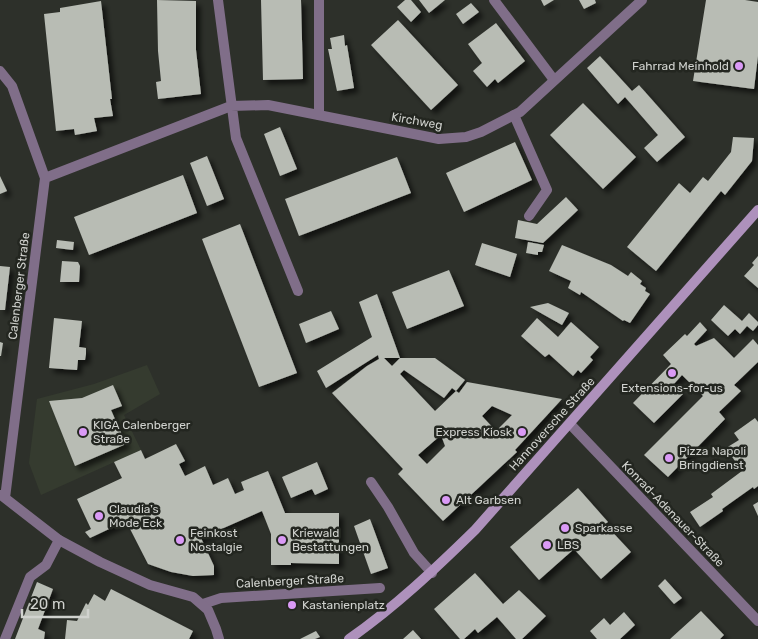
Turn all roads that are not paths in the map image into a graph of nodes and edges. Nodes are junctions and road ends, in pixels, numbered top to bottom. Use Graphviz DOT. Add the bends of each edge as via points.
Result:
graph roads {
  1 [pos="218,0"];
  2 [pos="319,0"];
  3 [pos="494,0"];
  4 [pos="642,0"];
  5 [pos="0,70"];
  6 [pos="554,80"];
  7 [pos="231,106"];
  8 [pos="319,114"];
  9 [pos="514,114"];
  10 [pos="45,178"];
  11 [pos="758,210"];
  12 [pos="529,216"];
  13 [pos="298,291"];
  14 [pos="570,424"];
  15 [pos="371,482"];
  16 [pos="2,496"];
  17 [pos="60,540"];
  18 [pos="432,573"];
  19 [pos="380,588"];
  20 [pos="203,604"];
  21 [pos="758,621"];
  22 [pos="5,639"];
  23 [pos="219,639"];
  24 [pos="349,639"];
  1 -- 7 [label="street"];
  2 -- 8 [label="street"];
  3 -- 6 [label="street"];
  4 -- 6 [label="street, Kirchweg"];
  5 -- 10 [label="street, Calenberger Straße" via="12,86"];
  6 -- 9 [label="street, Kirchweg"];
  7 -- 8 [label="street, Kirchweg" via="268,104"];
  7 -- 10 [label="street, Kirchweg"];
  7 -- 13 [label="street" via="236,138"];
  8 -- 9 [label="street, Kirchweg" via="439,139 481,132"];
  9 -- 12 [label="street" via="548,190"];
  10 -- 16 [label="street, Calenberger Straße"];
  11 -- 14 [label="main road, Hannoversche Straße"];
  14 -- 18 [label="main road, Hannoversche Straße"];
  14 -- 21 [label="street, Konrad-Adenauer-Straße"];
  15 -- 18 [label="street" via="414,553"];
  16 -- 17 [label="street, Calenberger Straße"];
  17 -- 20 [label="street, Calenberger Straße" via="150,585 193,597"];
  17 -- 22 [label="street" via="46,565 30,577"];
  18 -- 24 [label="main road, Hannoversche Straße"];
  19 -- 20 [label="street, Calenberger Straße" via="221,598"];
  20 -- 23 [label="street"];
}
